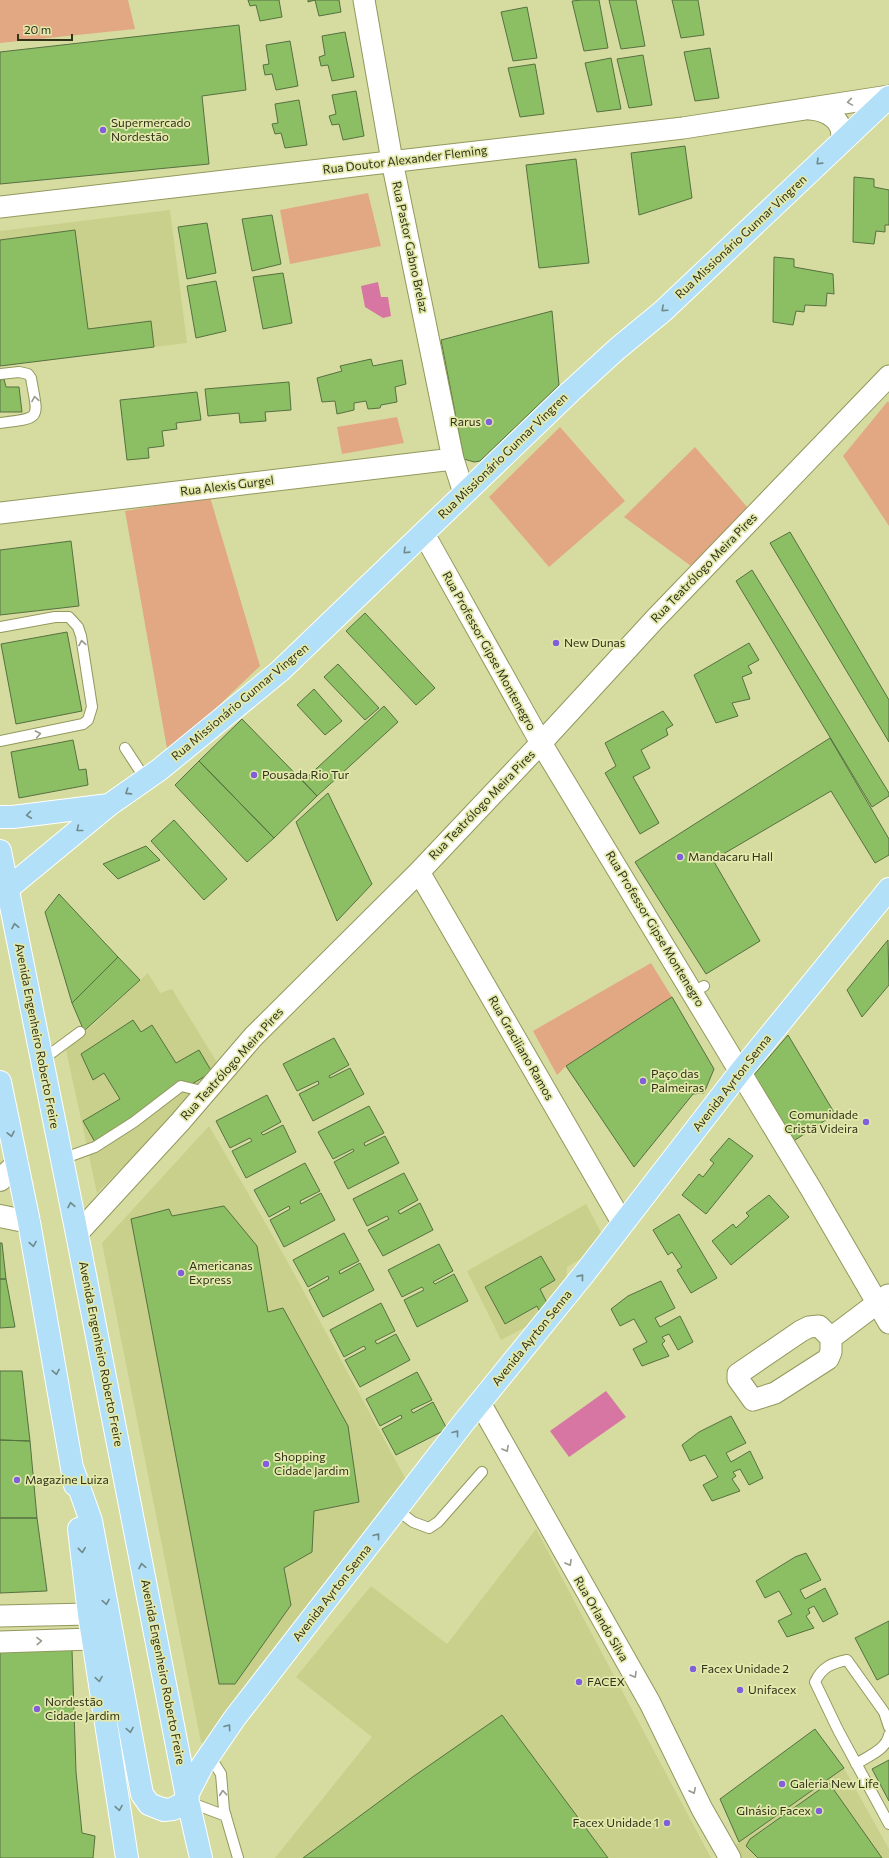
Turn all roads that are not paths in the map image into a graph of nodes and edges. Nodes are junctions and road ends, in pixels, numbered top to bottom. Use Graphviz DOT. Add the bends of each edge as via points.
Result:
graph roads {
  1 [pos="364,0"];
  2 [pos="889,97"];
  3 [pos="809,109"];
  4 [pos="841,141"];
  5 [pos="392,161"];
  6 [pos="0,207"];
  7 [pos="0,374"];
  8 [pos="889,376"];
  9 [pos="0,423"];
  10 [pos="453,459"];
  11 [pos="464,492"];
  12 [pos="0,513"];
  13 [pos="424,534"];
  14 [pos="0,627"];
  15 [pos="0,741"];
  16 [pos="541,743"];
  17 [pos="125,748"];
  18 [pos="146,780"];
  19 [pos="109,805"];
  20 [pos="0,816"];
  21 [pos="0,851"];
  22 [pos="419,872"];
  23 [pos="889,889"];
  24 [pos="4,892"];
  25 [pos="80,1032"];
  26 [pos="42,1060"];
  27 [pos="740,1072"];
  28 [pos="0,1082"];
  29 [pos="206,1092"];
  30 [pos="62,1159"];
  31 [pos="17,1164"];
  32 [pos="0,1180"];
  33 [pos="0,1216"];
  34 [pos="29,1222"];
  35 [pos="623,1224"];
  36 [pos="77,1234"];
  37 [pos="883,1299"];
  38 [pos="889,1323"];
  39 [pos="831,1338"];
  40 [pos="480,1403"];
  41 [pos="73,1470"];
  42 [pos="482,1472"];
  43 [pos="397,1510"];
  44 [pos="88,1614"];
  45 [pos="0,1616"];
  46 [pos="92,1639"];
  47 [pos="0,1642"];
  48 [pos="889,1727"];
  49 [pos="889,1735"];
  50 [pos="209,1755"];
  51 [pos="856,1764"];
  52 [pos="188,1800"];
  53 [pos="226,1816"];
  54 [pos="889,1824"];
  55 [pos="127,1858"];
  56 [pos="201,1858"];
  57 [pos="238,1858"];
  58 [pos="730,1858"];
  1 -- 5 [label="street, Rua Pastor Gabno Brelaz"];
  2 -- 3 [label="street, Rua Doutor Alexander Fleming, one-way"];
  2 -- 4 [label="main road, Rua Missionário Gunnar Vingren"];
  3 -- 4 [label="street, Rua Doutor Alexander Fleming" via="824,111 836,120 842,131"];
  3 -- 5 [label="street, Rua Doutor Alexander Fleming" via="683,128"];
  4 -- 11 [label="main road, Rua Missionário Gunnar Vingren, one-way" via="668,305 593,370"];
  5 -- 6 [label="street, Rua Doutor Alexander Fleming"];
  5 -- 10 [label="street, Rua Pastor Gabno Brelaz"];
  9 -- 7 [label="lane, one-way" via="27,420 36,410 32,378 19,372"];
  8 -- 16 [label="street, Rua Teatrólogo Meira Pires" via="655,618"];
  10 -- 11 [label="street, Rua Pastor Gabno Brelaz"];
  10 -- 12 [label="street, Rua Alexis Gurgel"];
  11 -- 13 [label="main road, Rua Missionário Gunnar Vingren"];
  13 -- 16 [label="street, Rua Professor Gipse Montenegro"];
  13 -- 18 [label="main road, Rua Missionário Gunnar Vingren, one-way" via="280,671"];
  15 -- 14 [label="lane, one-way" via="83,724 88,720 92,707 81,636 78,627 69,617 55,617"];
  16 -- 22 [label="street, Rua Teatrólogo Meira Pires"];
  16 -- 27 [label="street, Rua Professor Gipse Montenegro" via="699,989"];
  17 -- 18 [label="lane"];
  18 -- 19 [label="main road, Rua Missionário Gunnar Vingren, one-way"];
  19 -- 20 [label="main road, Rua Missionário Gunnar Vingren, one-way" via="13,817"];
  19 -- 24 [label="main road, Rua Missionário Gunnar Vingren, one-way"];
  21 -- 24 [label="main road, Avenida Engenheiro Roberto Freire"];
  22 -- 29 [label="street, Rua Teatrólogo Meira Pires" via="253,1037"];
  22 -- 35 [label="street, Rua Graciliano Ramos"];
  23 -- 27 [label="main road, Avenida Ayrton Senna"];
  26 -- 24 [label="main road, Avenida Engenheiro Roberto Freire, one-way"];
  25 -- 26 [label="lane"];
  26 -- 30 [label="main road, Avenida Engenheiro Roberto Freire"];
  27 -- 35 [label="main road, Avenida Ayrton Senna"];
  27 -- 37 [label="street, Rua Professor Gipse Montenegro"];
  28 -- 31 [label="main road, one-way"];
  29 -- 30 [label="lane" via="181,1086 134,1122 95,1147"];
  29 -- 36 [label="street, Rua Teatrólogo Meira Pires"];
  36 -- 30 [label="main road, Avenida Engenheiro Roberto Freire, one-way"];
  31 -- 32 [label="main road"];
  31 -- 34 [label="main road"];
  33 -- 34 [label="main road"];
  34 -- 41 [label="main road, one-way"];
  40 -- 35 [label="main road, Avenida Ayrton Senna, one-way"];
  52 -- 36 [label="main road, Avenida Engenheiro Roberto Freire, one-way"];
  37 -- 38 [label="street, Rua Professor Gipse Montenegro"];
  37 -- 39 [label="street"];
  43 -- 40 [label="main road, Avenida Ayrton Senna, one-way"];
  40 -- 58 [label="street, Rua Orlando Silva, one-way" via="650,1703 702,1809"];
  41 -- 44 [label="main road, one-way"];
  41 -- 52 [label="main road, one-way" via="92,1521 142,1794 148,1804 164,1810 173,1809"];
  42 -- 43 [label="lane" via="438,1522 429,1528 413,1522"];
  50 -- 43 [label="main road, Avenida Ayrton Senna, one-way" via="234,1719"];
  44 -- 45 [label="street"];
  44 -- 46 [label="main road"];
  47 -- 46 [label="street, one-way"];
  46 -- 55 [label="main road, one-way"];
  48 -- 51 [label="lane" via="884,1712 847,1660 833,1663 820,1672 815,1682"];
  49 -- 51 [label="lane" via="887,1742 879,1750"];
  50 -- 52 [label="main road, Avenida Ayrton Senna"];
  53 -- 50 [label="lane, one-way" via="221,1774"];
  51 -- 54 [label="lane"];
  52 -- 53 [label="lane"];
  52 -- 56 [label="main road, Avenida Engenheiro Roberto Freire"];
  53 -- 57 [label="lane"];
}
